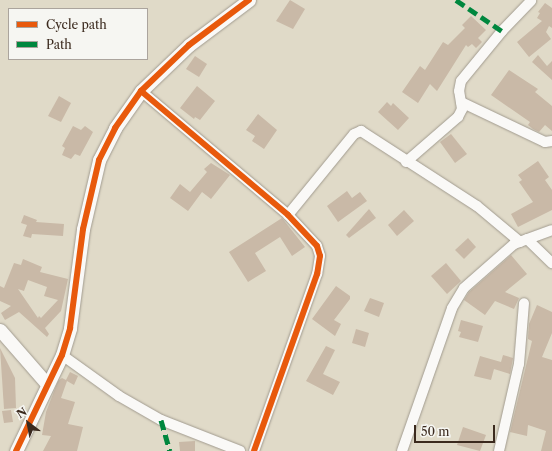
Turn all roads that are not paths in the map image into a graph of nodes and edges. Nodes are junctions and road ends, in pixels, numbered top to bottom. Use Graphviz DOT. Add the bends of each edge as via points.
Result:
graph roads {
  1 [pos="249,0"];
  2 [pos="530,1"];
  3 [pos="141,91"];
  4 [pos="461,102"];
  5 [pos="552,141"];
  6 [pos="406,162"];
  7 [pos="288,215"];
  8 [pos="552,230"];
  9 [pos="524,240"];
  10 [pos="552,263"];
  11 [pos="524,302"];
  12 [pos="2,335"];
  13 [pos="62,355"];
  14 [pos="47,384"];
  15 [pos="16,451"];
  16 [pos="240,451"];
  17 [pos="254,451"];
  18 [pos="402,451"];
  19 [pos="499,451"];
  1 -- 3 [label="street" via="189,44"];
  2 -- 4 [label="street" via="461,81"];
  3 -- 7 [label="street"];
  3 -- 13 [label="street" via="115,128 99,160 83,229 70,328"];
  4 -- 5 [label="street" via="545,142"];
  4 -- 6 [label="street" via="462,109 458,117"];
  6 -- 7 [label="street" via="361,131 354,134"];
  6 -- 9 [label="street" via="477,206"];
  7 -- 17 [label="street" via="317,246 320,256"];
  8 -- 9 [label="street"];
  9 -- 10 [label="street"];
  9 -- 18 [label="street" via="505,251 464,288 452,308"];
  11 -- 19 [label="street" via="519,364"];
  12 -- 14 [label="street"];
  13 -- 14 [label="street"];
  13 -- 16 [label="street" via="119,396 161,420"];
  14 -- 15 [label="street"];
}
